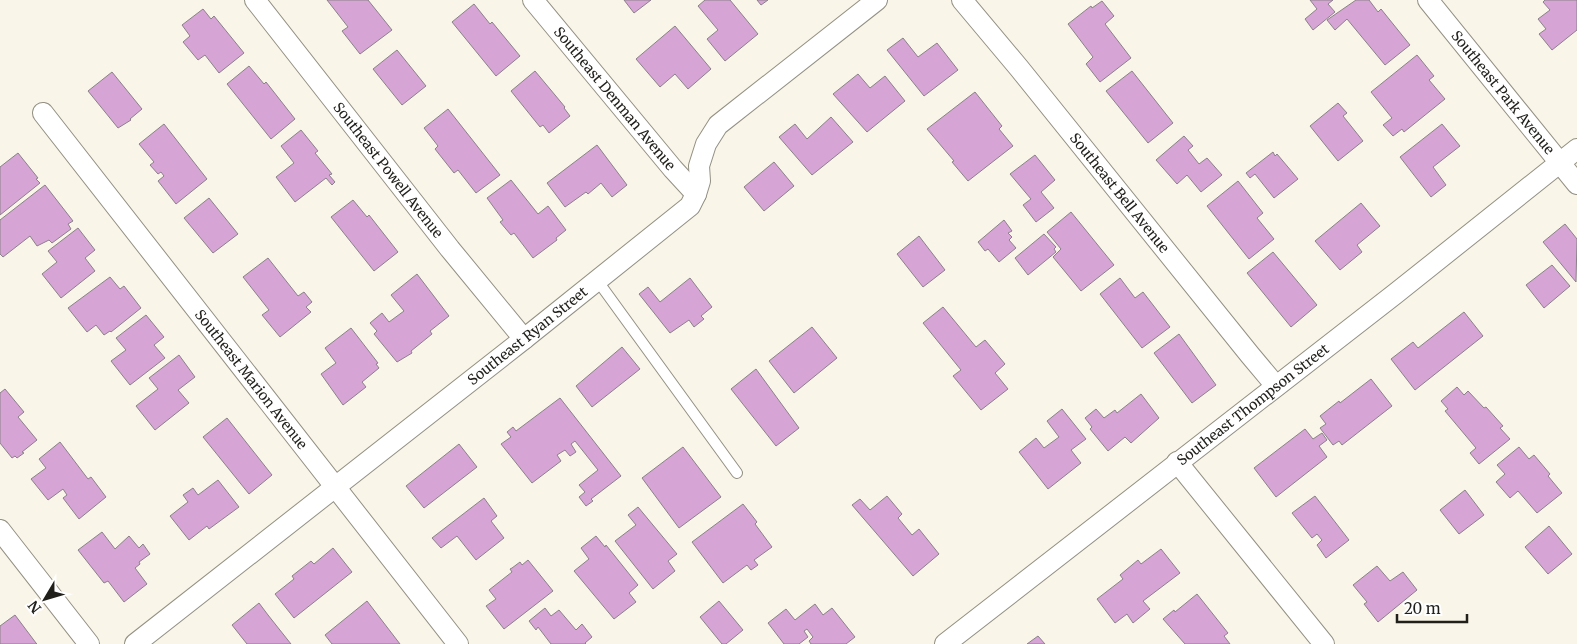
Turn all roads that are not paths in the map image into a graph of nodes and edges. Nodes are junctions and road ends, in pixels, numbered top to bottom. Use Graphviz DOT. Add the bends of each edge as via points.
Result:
graph roads {
  1 [pos="255,0"];
  2 [pos="533,0"];
  3 [pos="876,0"];
  4 [pos="962,0"];
  5 [pos="1428,0"];
  6 [pos="43,113"];
  7 [pos="1577,149"];
  8 [pos="1560,163"];
  9 [pos="1577,184"];
  10 [pos="696,194"];
  11 [pos="597,280"];
  12 [pos="524,339"];
  13 [pos="1276,386"];
  14 [pos="1177,462"];
  15 [pos="737,473"];
  16 [pos="335,488"];
  17 [pos="0,530"];
  18 [pos="90,644"];
  19 [pos="135,644"];
  20 [pos="458,644"];
  21 [pos="945,644"];
  22 [pos="1324,644"];
  1 -- 12 [label="street, Southeast Powell Avenue"];
  2 -- 10 [label="street, Southeast Denman Avenue"];
  3 -- 10 [label="street" via="718,125 706,144 699,166 700,181"];
  4 -- 13 [label="street, Southeast Bell Avenue"];
  5 -- 8 [label="street, Southeast Park Avenue"];
  6 -- 16 [label="street, Southeast Marion Avenue"];
  7 -- 8 [label="street, Southeast Thompson Street"];
  8 -- 9 [label="street, Southeast Park Avenue"];
  8 -- 13 [label="street, Southeast Thompson Street"];
  10 -- 11 [label="street, Southeast Ryan Street" via="690,206"];
  11 -- 12 [label="street, Southeast Ryan Street"];
  11 -- 15 [label="lane"];
  12 -- 16 [label="street, Southeast Ryan Street"];
  13 -- 14 [label="street, Southeast Thompson Street"];
  14 -- 21 [label="street, Southeast Thompson Street"];
  14 -- 22 [label="street"];
  16 -- 19 [label="street, Southeast Ryan Street"];
  16 -- 20 [label="street, Southeast Marion Avenue"];
  17 -- 18 [label="street"];
}
